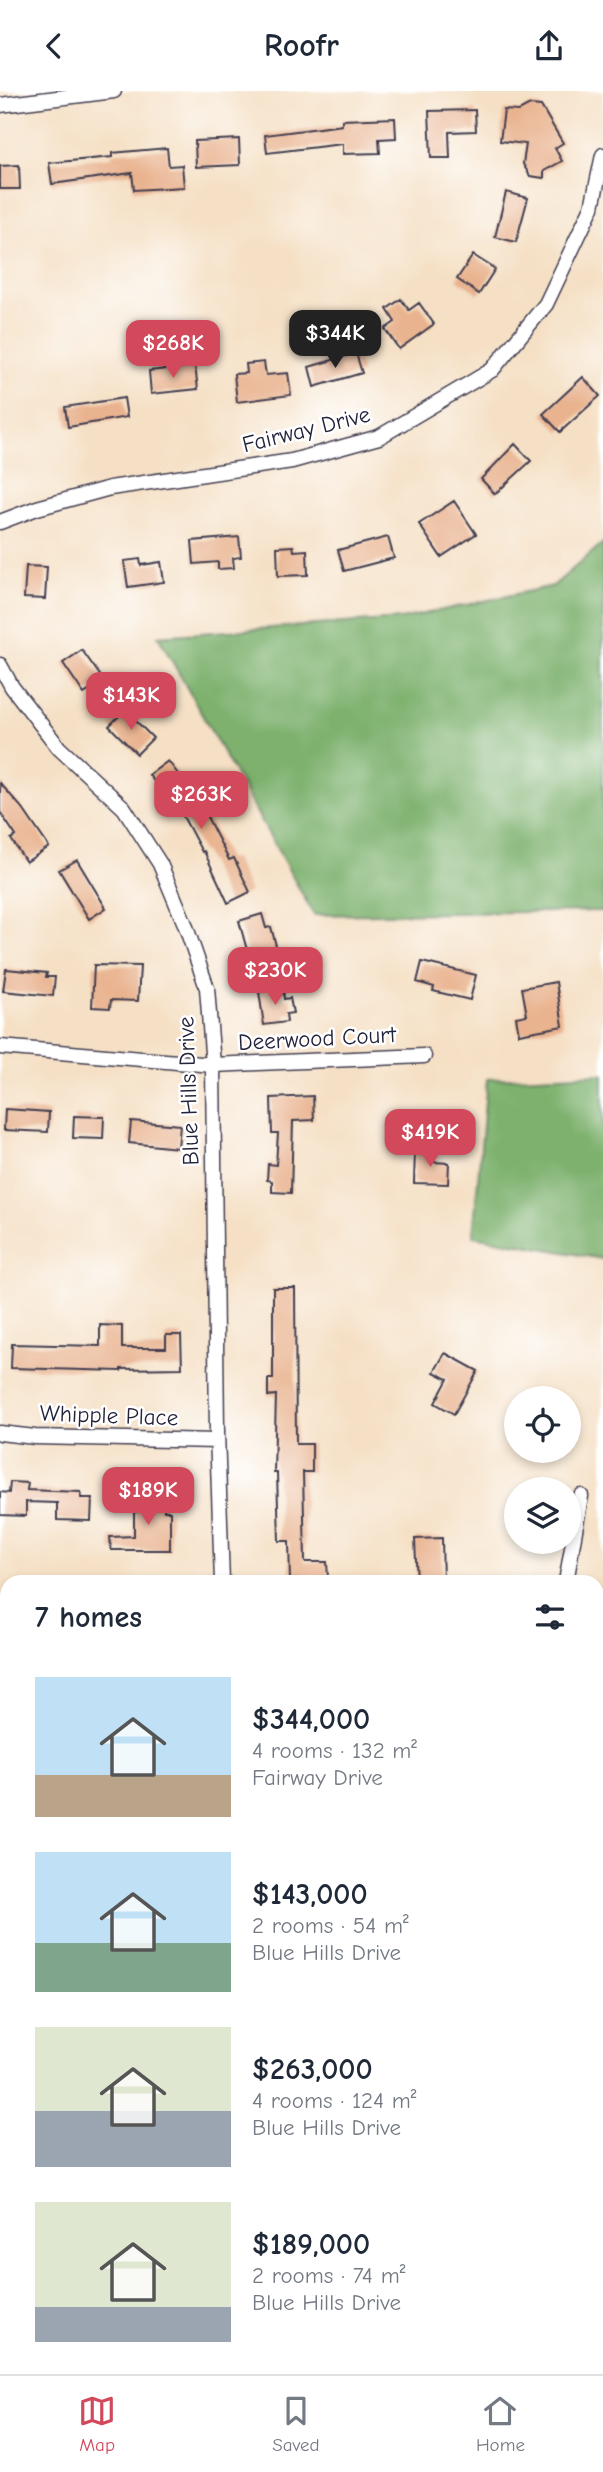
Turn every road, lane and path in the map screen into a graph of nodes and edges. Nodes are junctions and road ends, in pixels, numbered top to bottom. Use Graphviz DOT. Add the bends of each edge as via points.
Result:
graph roads {
  1 [pos="114,91"];
  2 [pos="0,106"];
  3 [pos="603,155"];
  4 [pos="0,522"];
  5 [pos="0,665"];
  6 [pos="0,1047"];
  7 [pos="424,1056"];
  8 [pos="213,1065"];
  9 [pos="0,1433"];
  10 [pos="217,1441"];
  11 [pos="571,1554"];
  12 [pos="222,1575"];
  13 [pos="567,1575"];
  1 -- 2 [label="street"];
  3 -- 4 [label="street, Fairway Drive" via="592,207 545,304 492,370 379,437 292,461 110,488"];
  5 -- 8 [label="street, Blue Hills Drive" via="59,748 124,808 160,864 207,988"];
  6 -- 8 [label="street, Deerwood Court"];
  7 -- 8 [label="street, Deerwood Court"];
  8 -- 10 [label="street, Blue Hills Drive"];
  9 -- 10 [label="street, Whipple Place"];
  10 -- 12 [label="street, Blue Hills Drive"];
  11 -- 13 [label="street"];
}
